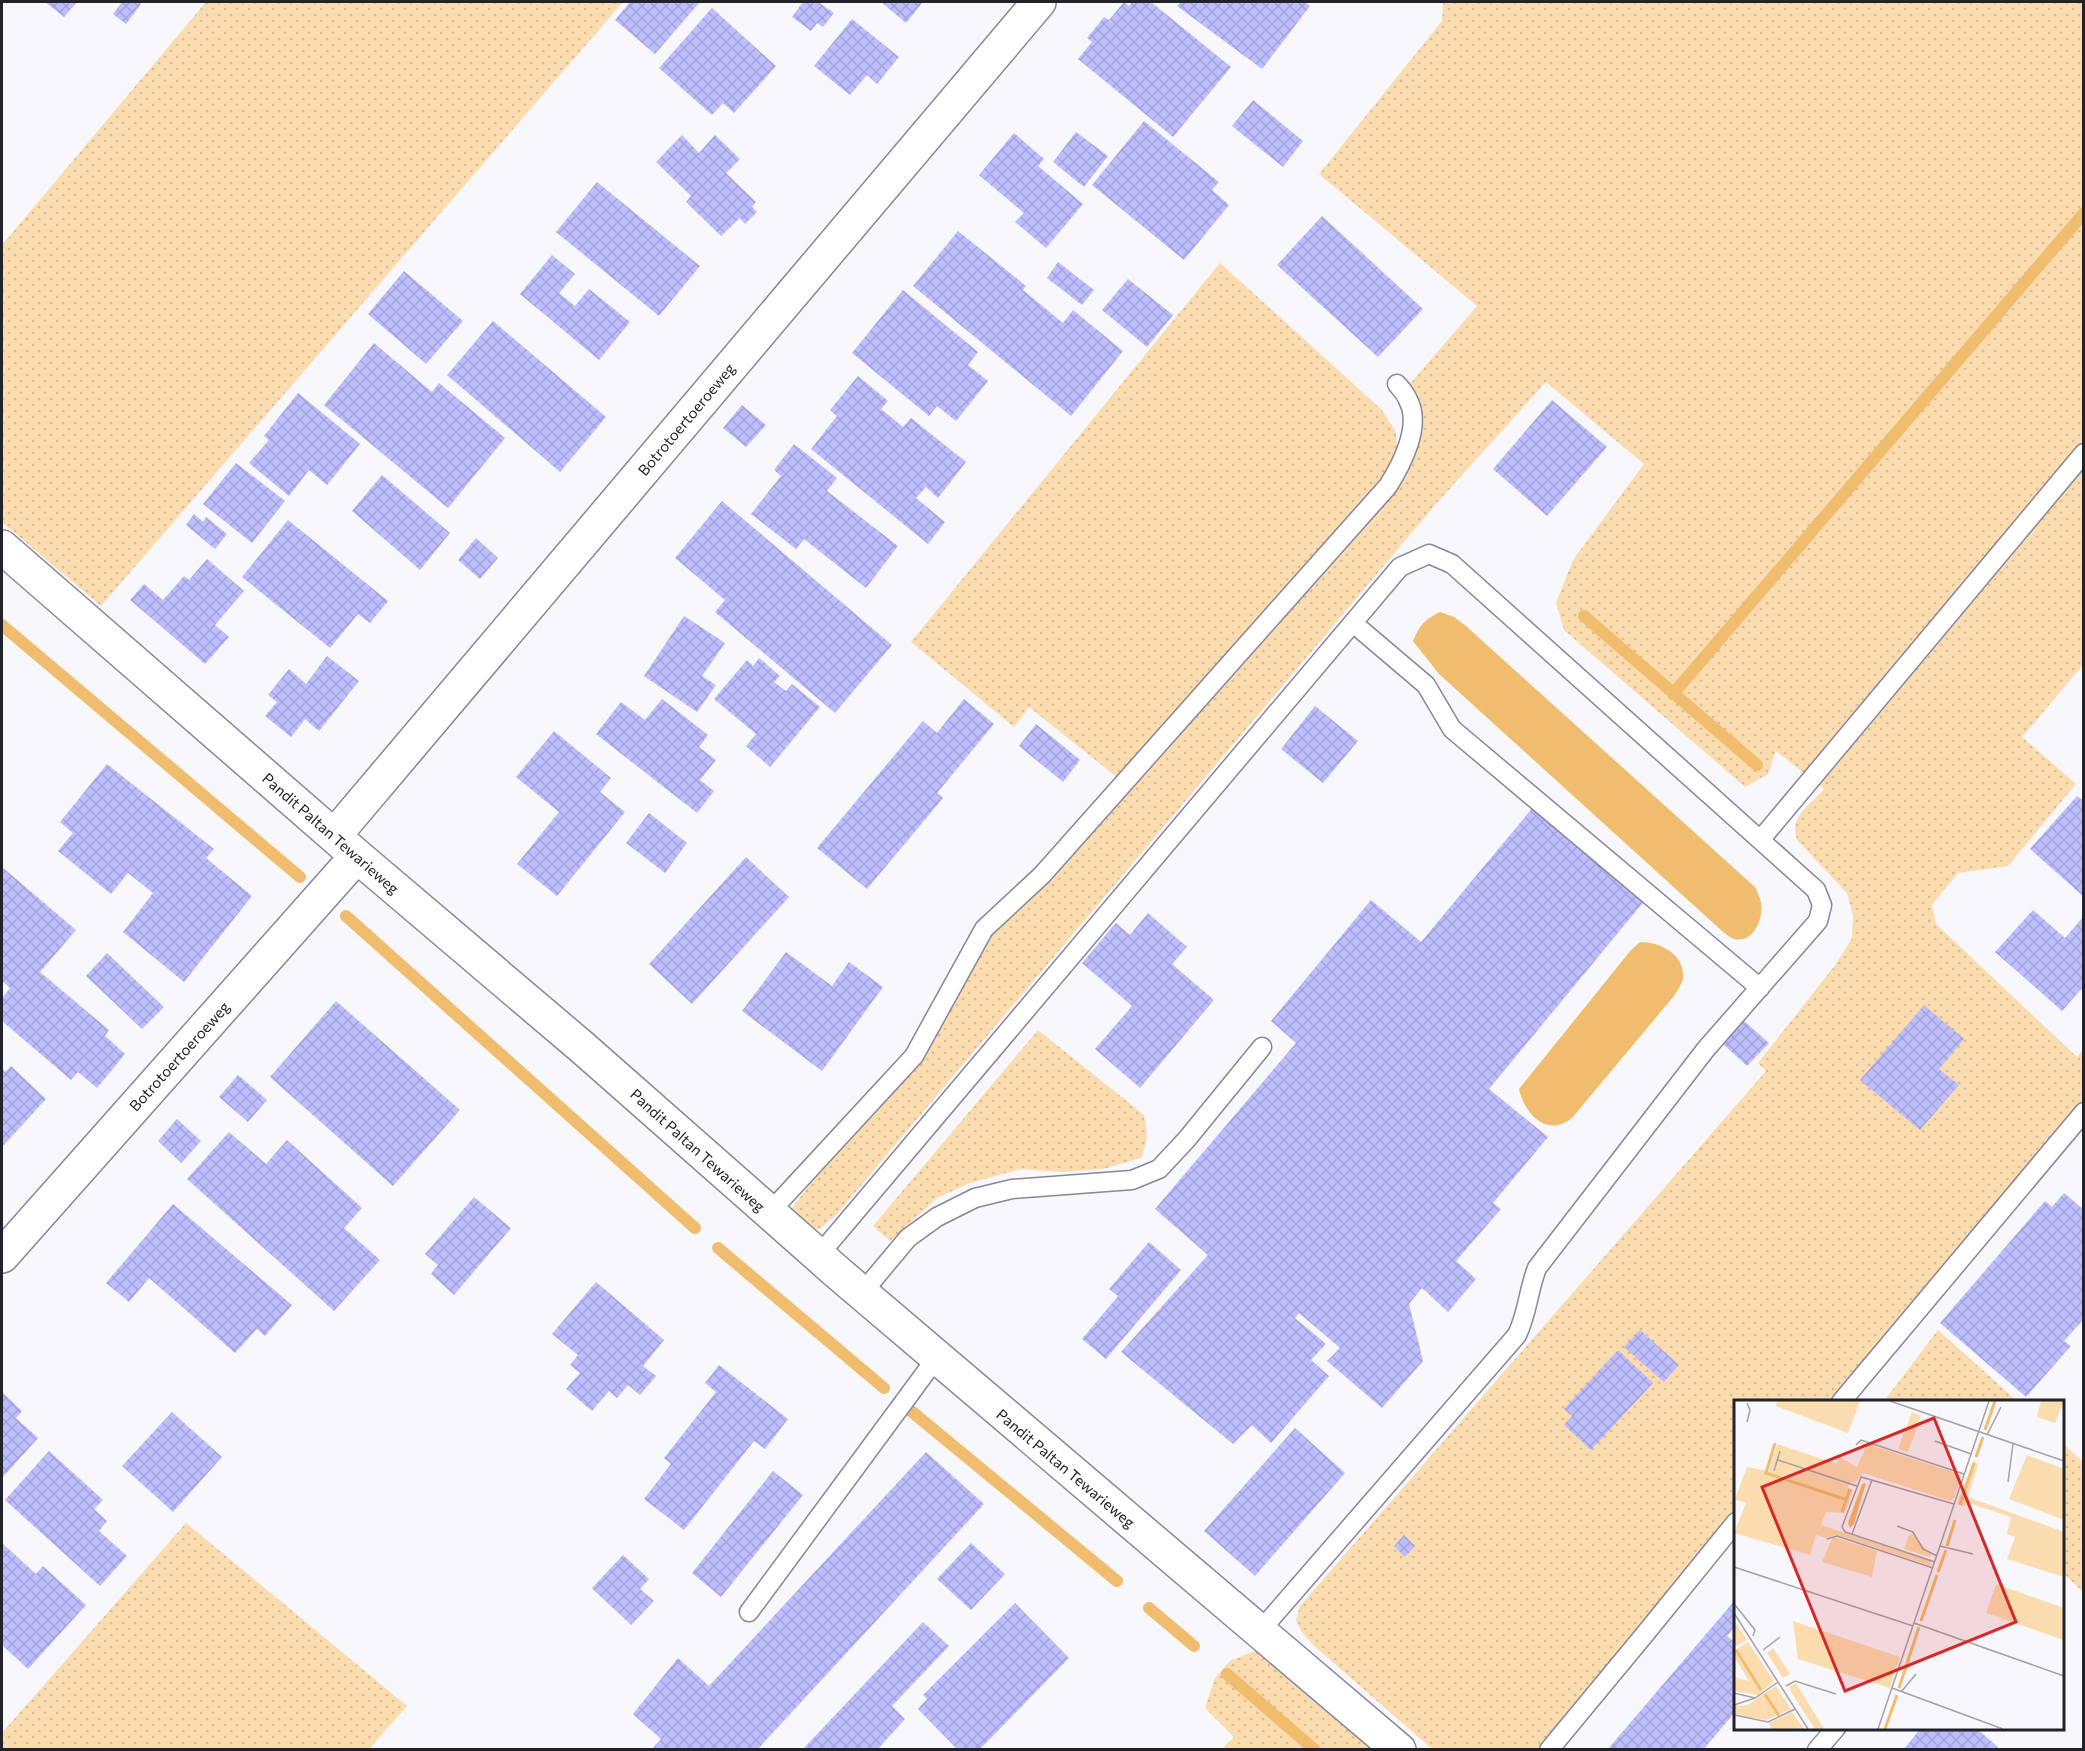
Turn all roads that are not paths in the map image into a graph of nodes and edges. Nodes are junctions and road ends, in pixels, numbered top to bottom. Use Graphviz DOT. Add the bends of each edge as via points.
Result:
graph roads {
  1 [pos="1039,2"];
  2 [pos="1397,384"];
  3 [pos="2084,453"];
  4 [pos="2,547"];
  5 [pos="1353,623"];
  6 [pos="1761,839"];
  7 [pos="345,846"];
  8 [pos="1760,988"];
  9 [pos="1262,1047"];
  10 [pos="2084,1112"];
  11 [pos="769,1213"];
  12 [pos="819,1255"];
  13 [pos="2,1256"];
  14 [pos="862,1293"];
  15 [pos="937,1357"];
  16 [pos="1842,1400"];
  17 [pos="1734,1524"];
  18 [pos="749,1612"];
  19 [pos="1260,1631"];
  20 [pos="1834,1730"];
  21 [pos="1399,1749"];
  22 [pos="1549,1749"];
  23 [pos="1817,1749"];
  1 -- 7 [label="street, Botrotoertoeroeweg"];
  2 -- 11 [label="lane" via="1409,401 1413,428 1402,464 1388,486 1042,875 984,929 914,1056"];
  3 -- 6 [label="lane"];
  4 -- 7 [label="street, Pandit Paltan Tewarieweg"];
  5 -- 6 [label="lane" via="1400,567 1429,554 1452,564"];
  5 -- 8 [label="lane" via="1426,685 1452,729"];
  5 -- 12 [label="lane"];
  6 -- 8 [label="lane" via="1816,890 1822,905 1818,921"];
  7 -- 11 [label="street, Pandit Paltan Tewarieweg" via="583,1048"];
  7 -- 13 [label="street, Botrotoertoeroeweg"];
  8 -- 19 [label="lane" via="1706,1049 1536,1268 1525,1319 1517,1335"];
  9 -- 14 [label="lane" via="1159,1169 1132,1180 1012,1189 975,1198 937,1217 908,1238"];
  10 -- 16 [label="lane"];
  11 -- 12 [label="street, Pandit Paltan Tewarieweg"];
  12 -- 14 [label="street, Pandit Paltan Tewarieweg"];
  14 -- 15 [label="street, Pandit Paltan Tewarieweg"];
  15 -- 18 [label="lane"];
  15 -- 19 [label="street, Pandit Paltan Tewarieweg"];
  17 -- 22 [label="lane"];
  19 -- 21 [label="street, Pandit Paltan Tewarieweg"];
  20 -- 23 [label="lane"];
}
